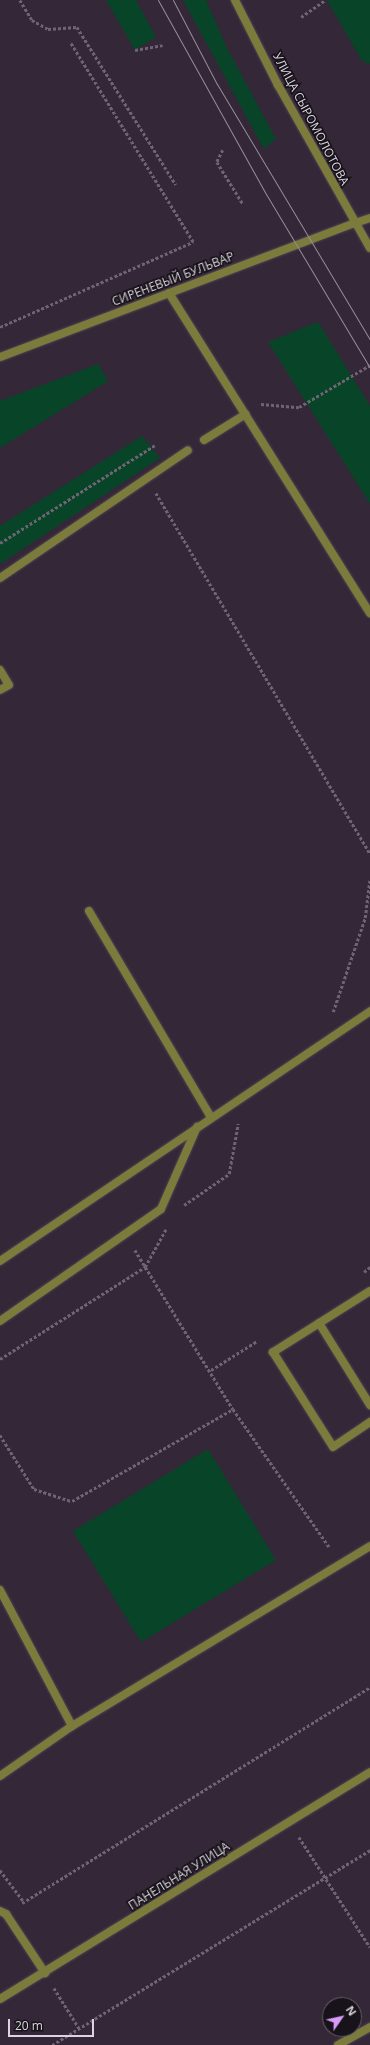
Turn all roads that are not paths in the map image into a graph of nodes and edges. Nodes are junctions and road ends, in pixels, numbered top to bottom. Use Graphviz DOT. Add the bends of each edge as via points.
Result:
graph roads {
  1 [pos="236,0"];
  2 [pos="370,218"];
  3 [pos="354,223"];
  4 [pos="370,248"];
  5 [pos="169,293"];
  6 [pos="0,357"];
  7 [pos="246,414"];
  8 [pos="204,440"];
  9 [pos="188,450"];
  10 [pos="0,578"];
  11 [pos="370,612"];
  12 [pos="0,670"];
  13 [pos="0,690"];
  14 [pos="89,911"];
  15 [pos="370,1011"];
  16 [pos="211,1117"];
  17 [pos="198,1126"];
  18 [pos="0,1260"];
  19 [pos="370,1291"];
  20 [pos="0,1321"];
  21 [pos="319,1323"];
  22 [pos="370,1404"];
  23 [pos="370,1422"];
  24 [pos="370,1546"];
  25 [pos="0,1590"];
  26 [pos="72,1726"];
  27 [pos="370,1772"];
  28 [pos="0,1776"];
  29 [pos="3,1912"];
  30 [pos="45,1973"];
  31 [pos="0,1999"];
  32 [pos="370,2027"];
  33 [pos="338,2045"];
  1 -- 3 [label="street, УЛИЦА СЫРОМОЛОТОВА" via="278,85"];
  2 -- 3 [label="street, СИРЕНЕВЫЙ БУЛЬВАР"];
  3 -- 4 [label="street, УЛИЦА СЫРОМОЛОТОВА"];
  3 -- 5 [label="street, СИРЕНЕВЫЙ БУЛЬВАР"];
  5 -- 6 [label="street, СИРЕНЕВЫЙ БУЛЬВАР"];
  5 -- 7 [label="street"];
  7 -- 8 [label="street"];
  7 -- 11 [label="street"];
  9 -- 10 [label="street"];
  12 -- 13 [label="street" via="9,685"];
  14 -- 16 [label="street"];
  15 -- 16 [label="street"];
  16 -- 17 [label="street"];
  17 -- 18 [label="street"];
  17 -- 20 [label="street" via="161,1208"];
  19 -- 21 [label="street"];
  21 -- 22 [label="street"];
  21 -- 23 [label="street" via="273,1352 333,1447"];
  24 -- 26 [label="street"];
  25 -- 26 [label="street"];
  26 -- 28 [label="street"];
  27 -- 30 [label="street, ПАНЕЛЬНАЯ УЛИЦА"];
  29 -- 30 [label="street"];
  30 -- 31 [label="street, ПАНЕЛЬНАЯ УЛИЦА"];
  32 -- 33 [label="street"];
}
